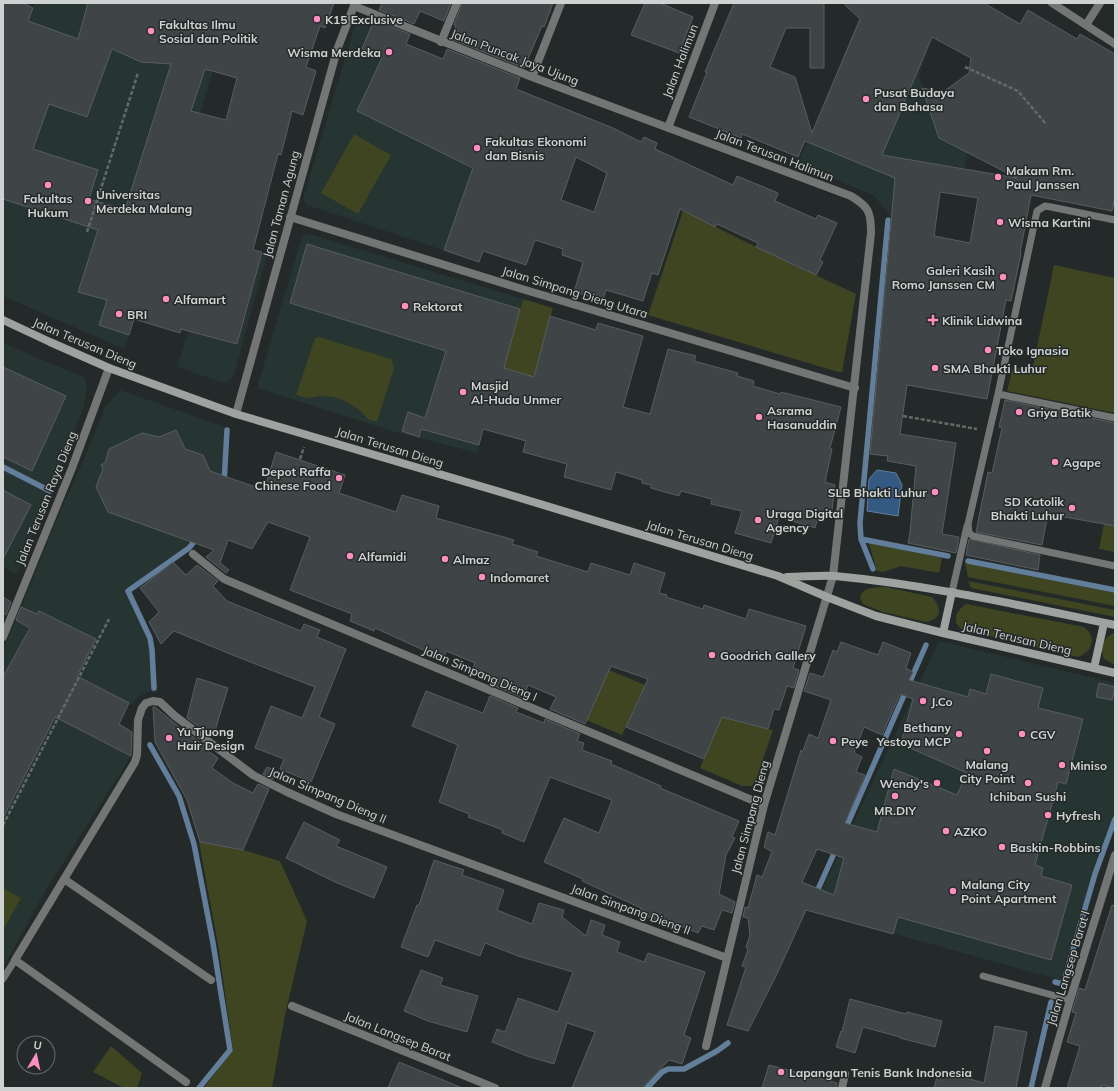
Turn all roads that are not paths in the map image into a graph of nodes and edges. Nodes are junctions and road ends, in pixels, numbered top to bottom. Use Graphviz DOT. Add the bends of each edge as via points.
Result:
graph roads {
  1 [pos="457,3"];
  2 [pos="561,3"];
  3 [pos="715,3"];
  4 [pos="1052,3"];
  5 [pos="1100,3"];
  6 [pos="354,5"];
  7 [pos="1086,25"];
  8 [pos="441,42"];
  9 [pos="1115,44"];
  10 [pos="532,77"];
  11 [pos="668,128"];
  12 [pos="290,217"];
  13 [pos="1115,220"];
  14 [pos="3,320"];
  15 [pos="110,368"];
  16 [pos="855,388"];
  17 [pos="998,394"];
  18 [pos="236,414"];
  19 [pos="1115,418"];
  20 [pos="968,524"];
  21 [pos="193,554"];
  22 [pos="1115,566"];
  23 [pos="778,576"];
  24 [pos="833,576"];
  25 [pos="952,592"];
  26 [pos="827,597"];
  27 [pos="1104,623"];
  28 [pos="1115,625"];
  29 [pos="943,633"];
  30 [pos="3,637"];
  31 [pos="1094,668"];
  32 [pos="1115,673"];
  33 [pos="764,805"];
  34 [pos="1115,855"];
  35 [pos="64,879"];
  36 [pos="727,958"];
  37 [pos="15,960"];
  38 [pos="982,976"];
  39 [pos="3,979"];
  40 [pos="212,980"];
  41 [pos="1070,1000"];
  42 [pos="292,1006"];
  43 [pos="706,1046"];
  44 [pos="845,1074"];
  45 [pos="186,1082"];
  46 [pos="495,1088"];
  47 [pos="842,1088"];
  48 [pos="1046,1088"];
  1 -- 8 [label="street"];
  2 -- 10 [label="street"];
  3 -- 11 [label="street, Jalan Halimun"];
  4 -- 7 [label="street"];
  5 -- 7 [label="street"];
  6 -- 8 [label="street, Jalan Puncak Jaya Ujung"];
  6 -- 12 [label="street, Jalan Taman Agung" via="337,50"];
  7 -- 9 [label="street"];
  8 -- 10 [label="street, Jalan Puncak Jaya Ujung"];
  10 -- 11 [label="street, Jalan Puncak Jaya Ujung"];
  11 -- 16 [label="street, Jalan Terusan Halimun" via="851,196 863,204 871,219 871,233"];
  12 -- 16 [label="street, Jalan Simpang Dieng Utara"];
  12 -- 18 [label="street, Jalan Taman Agung"];
  13 -- 17 [label="lane" via="1046,206 1037,212"];
  14 -- 15 [label="street, Jalan Terusan Dieng"];
  15 -- 18 [label="street, Jalan Terusan Dieng"];
  15 -- 30 [label="street, Jalan Terusan Raya Dieng"];
  16 -- 24 [label="street"];
  17 -- 19 [label="lane"];
  17 -- 20 [label="lane"];
  18 -- 23 [label="street, Jalan Terusan Dieng"];
  20 -- 22 [label="lane" via="969,533 973,536"];
  20 -- 25 [label="lane"];
  21 -- 33 [label="street, Jalan Simpang Dieng I" via="224,579"];
  23 -- 24 [label="street, Jalan Terusan Dieng"];
  23 -- 26 [label="street, Jalan Terusan Dieng"];
  24 -- 25 [label="street, Jalan Terusan Dieng"];
  24 -- 26 [label="street, Jalan Simpang Dieng"];
  25 -- 27 [label="street, Jalan Terusan Dieng"];
  25 -- 29 [label="street"];
  26 -- 29 [label="street, Jalan Terusan Dieng" via="876,616"];
  26 -- 33 [label="street, Jalan Simpang Dieng"];
  27 -- 28 [label="street, Jalan Terusan Dieng"];
  27 -- 31 [label="street"];
  29 -- 31 [label="street, Jalan Terusan Dieng"];
  31 -- 32 [label="street, Jalan Terusan Dieng"];
  33 -- 36 [label="street, Jalan Simpang Dieng"];
  34 -- 41 [label="street, Jalan Langsep Barat I"];
  35 -- 36 [label="street, Jalan Simpang Dieng II" via="135,762 138,720 142,708 146,703 153,701 160,702 253,775 336,814"];
  35 -- 37 [label="street, Jalan Simpang Dieng II"];
  35 -- 40 [label="street"];
  36 -- 43 [label="street, Jalan Simpang Dieng"];
  37 -- 39 [label="lane"];
  37 -- 45 [label="street"];
  38 -- 41 [label="lane"];
  41 -- 48 [label="street, Jalan Langsep Barat I"];
  42 -- 46 [label="street, Jalan Langsep Barat"];
  44 -- 47 [label="street"];
}
